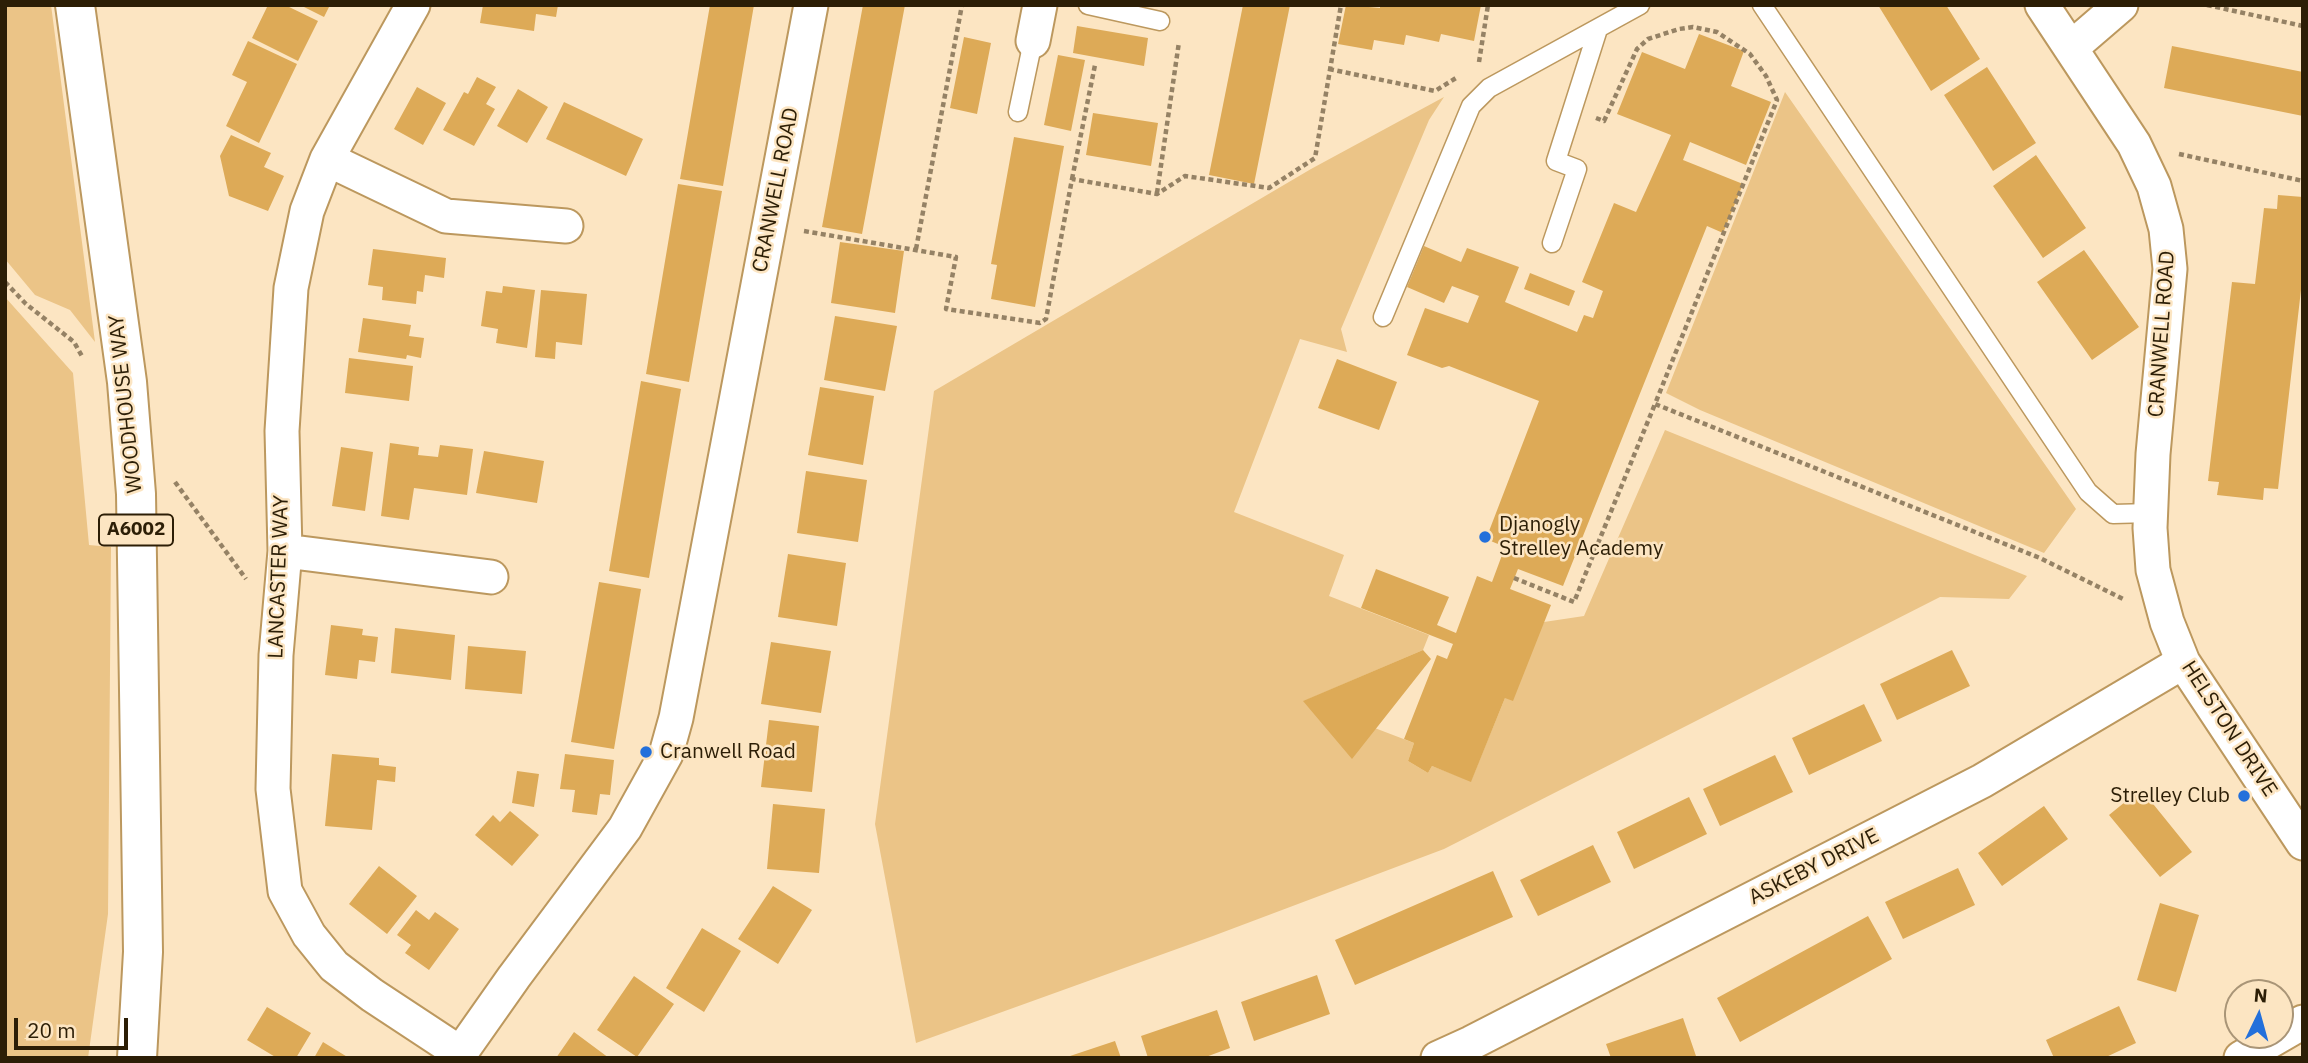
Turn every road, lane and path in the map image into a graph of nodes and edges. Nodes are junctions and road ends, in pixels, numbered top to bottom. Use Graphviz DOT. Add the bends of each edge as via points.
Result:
graph roads {
  1 [pos="75,5"];
  2 [pos="413,5"];
  3 [pos="811,5"];
  4 [pos="962,5"];
  5 [pos="1040,5"];
  6 [pos="1088,5"];
  7 [pos="1341,5"];
  8 [pos="1488,5"];
  9 [pos="1640,5"];
  10 [pos="1762,5"];
  11 [pos="2042,5"];
  12 [pos="2121,5"];
  13 [pos="2207,5"];
  14 [pos="1160,21"];
  15 [pos="2303,26"];
  16 [pos="1598,29"];
  17 [pos="1181,31"];
  18 [pos="1033,41"];
  19 [pos="2071,48"];
  20 [pos="1488,61"];
  21 [pos="1095,65"];
  22 [pos="1329,69"];
  23 [pos="1467,72"];
  24 [pos="1573,109"];
  25 [pos="1018,112"];
  26 [pos="2134,144"];
  27 [pos="327,159"];
  28 [pos="1072,179"];
  29 [pos="2303,181"];
  30 [pos="1157,194"];
  31 [pos="769,225"];
  32 [pos="566,226"];
  33 [pos="1552,243"];
  34 [pos="916,249"];
  35 [pos="5,282"];
  36 [pos="1382,317"];
  37 [pos="85,363"];
  38 [pos="1655,404"];
  39 [pos="171,477"];
  40 [pos="2151,513"];
  41 [pos="285,551"];
  42 [pos="2153,570"];
  43 [pos="491,577"];
  44 [pos="1514,578"];
  45 [pos="281,587"];
  46 [pos="2167,622"];
  47 [pos="2183,662"];
  48 [pos="2303,843"];
  49 [pos="2303,1022"];
  50 [pos="459,1055"];
  51 [pos="137,1058"];
  52 [pos="1437,1058"];
  53 [pos="2241,1058"];
  1 -- 51 [label="main road, WOODHOUSE WAY / A6002" via="127,382 136,494 143,952"];
  2 -- 27 [label="street, LANCASTER WAY"];
  3 -- 31 [label="street, CRANWELL ROAD"];
  4 -- 34 [label="path"];
  5 -- 18 [label="street"];
  6 -- 14 [label="lane"];
  7 -- 22 [label="path"];
  8 -- 20 [label="path" via="1478,66"];
  9 -- 16 [label="lane"];
  10 -- 40 [label="lane" via="2088,492 2113,514"];
  11 -- 19 [label="street, CRANWELL ROAD"];
  12 -- 19 [label="street"];
  13 -- 15 [label="path"];
  16 -- 24 [label="lane"];
  16 -- 36 [label="lane" via="1489,88 1471,106"];
  17 -- 30 [label="path"];
  18 -- 25 [label="lane"];
  19 -- 26 [label="street, CRANWELL ROAD"];
  21 -- 28 [label="path"];
  22 -- 23 [label="path" via="1435,91"];
  22 -- 30 [label="path" via="1315,158 1269,188 1185,176"];
  24 -- 33 [label="lane" via="1556,161 1577,169"];
  24 -- 38 [label="path" via="1604,121 1637,49 1648,39 1693,27 1717,32 1750,54 1777,100"];
  26 -- 29 [label="path"];
  26 -- 40 [label="street, CRANWELL ROAD" via="2154,186 2166,229 2170,269"];
  27 -- 32 [label="street" via="446,216"];
  27 -- 41 [label="street, LANCASTER WAY" via="307,211 291,288 282,431"];
  28 -- 30 [label="path"];
  28 -- 34 [label="path" via="1046,319 1040,323 946,309 956,257"];
  31 -- 34 [label="path"];
  31 -- 50 [label="street, CRANWELL ROAD" via="666,754 625,828"];
  35 -- 37 [label="path" via="74,342"];
  38 -- 44 [label="path" via="1574,602"];
  38 -- 46 [label="path" via="2040,558"];
  39 -- 45 [label="path" via="251,585"];
  40 -- 42 [label="street, CRANWELL ROAD"];
  41 -- 43 [label="street"];
  41 -- 45 [label="street, LANCASTER WAY"];
  42 -- 46 [label="street, HELSTON DRIVE"];
  45 -- 50 [label="street, LANCASTER WAY" via="273,789 285,891 309,935 334,967"];
  46 -- 47 [label="street, HELSTON DRIVE"];
  47 -- 48 [label="street, HELSTON DRIVE"];
  47 -- 52 [label="street, ASKEBY DRIVE" via="1982,781"];
  49 -- 53 [label="street"];
}
